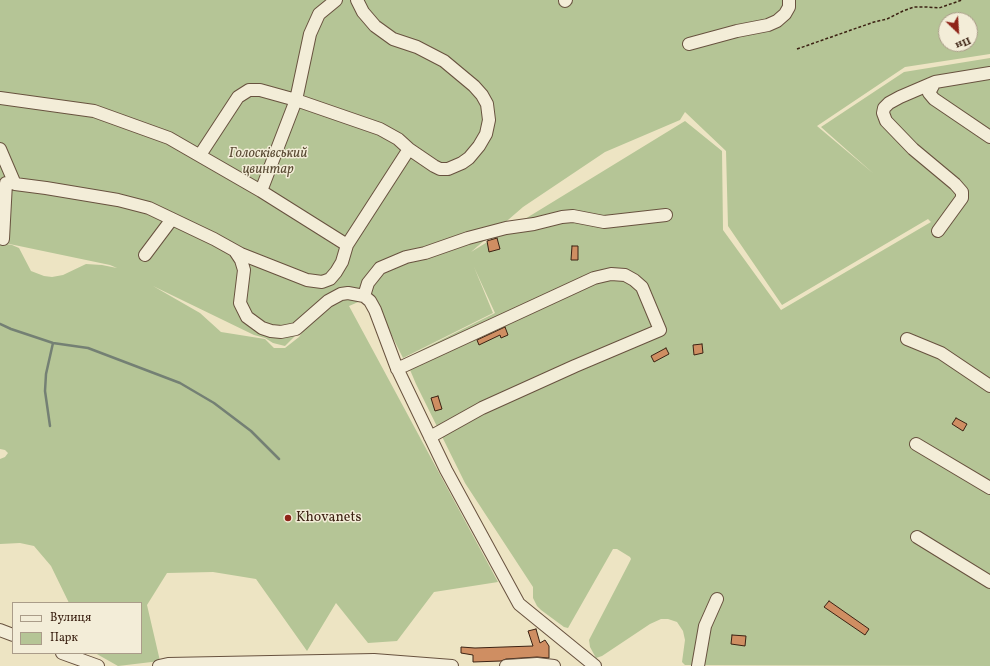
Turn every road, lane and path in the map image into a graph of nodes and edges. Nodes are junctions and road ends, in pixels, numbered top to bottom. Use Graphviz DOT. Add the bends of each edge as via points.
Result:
graph roads {
  1 [pos="336,0"];
  2 [pos="357,0"];
  3 [pos="789,0"];
  4 [pos="962,0"];
  5 [pos="689,44"];
  6 [pos="797,49"];
  7 [pos="990,73"];
  8 [pos="935,82"];
  9 [pos="0,98"];
  10 [pos="296,100"];
  11 [pos="990,137"];
  12 [pos="0,149"];
  13 [pos="409,149"];
  14 [pos="200,156"];
  15 [pos="7,183"];
  16 [pos="261,191"];
  17 [pos="666,215"];
  18 [pos="172,219"];
  19 [pos="938,231"];
  20 [pos="3,239"];
  21 [pos="347,245"];
  22 [pos="235,251"];
  23 [pos="145,255"];
  24 [pos="330,279"];
  25 [pos="341,294"];
  26 [pos="364,296"];
  27 [pos="907,339"];
  28 [pos="397,369"];
  29 [pos="990,386"];
  30 [pos="430,437"];
  31 [pos="916,444"];
  32 [pos="990,488"];
  33 [pos="917,537"];
  34 [pos="990,582"];
  35 [pos="717,599"];
  36 [pos="0,630"];
  37 [pos="12,635"];
  38 [pos="65,654"];
  39 [pos="98,666"];
  40 [pos="160,666"];
  41 [pos="452,666"];
  42 [pos="506,666"];
  43 [pos="554,666"];
  44 [pos="595,666"];
  45 [pos="698,666"];
  1 -- 10 [label="street" via="320,14 310,34"];
  2 -- 13 [label="street" via="375,26 393,39 417,47 444,61 474,86 487,104 489,120 486,134 479,146 462,163 448,169 440,169"];
  3 -- 5 [label="street" via="785,14 768,25"];
  4 -- 6 [label="path" via="939,8 914,7 903,10 887,19"];
  7 -- 8 [label="street"];
  8 -- 11 [label="street" via="930,93 934,99"];
  8 -- 19 [label="street" via="889,103 883,114 886,121 913,149 962,192 962,198"];
  9 -- 14 [label="street" via="94,111 169,138"];
  10 -- 13 [label="street" via="380,129"];
  10 -- 14 [label="street" via="260,90 249,90 238,96"];
  10 -- 16 [label="street"];
  12 -- 15 [label="street"];
  13 -- 21 [label="street"];
  14 -- 16 [label="street"];
  15 -- 18 [label="street" via="118,200 149,208"];
  15 -- 20 [label="street"];
  16 -- 21 [label="street"];
  17 -- 26 [label="street" via="604,222 574,216 562,217 500,229 406,257 380,268 368,283"];
  18 -- 22 [label="street"];
  18 -- 23 [label="street"];
  21 -- 24 [label="street" via="342,262"];
  22 -- 24 [label="street" via="307,280 322,282"];
  22 -- 25 [label="street" via="244,270 240,303 248,317 262,328 281,332 296,329 328,300"];
  24 -- 25 [label="street"];
  25 -- 26 [label="street"];
  26 -- 28 [label="street" via="373,306"];
  27 -- 29 [label="street" via="940,353"];
  28 -- 30 [label="street"];
  28 -- 30 [label="street" via="594,278 611,274 625,275 642,287 660,330 482,408"];
  30 -- 44 [label="street" via="520,604"];
  31 -- 32 [label="street"];
  33 -- 34 [label="street"];
  35 -- 45 [label="street" via="705,626"];
  36 -- 37 [label="street"];
  38 -- 39 [label="street"];
  40 -- 41 [label="street" via="374,660"];
  42 -- 43 [label="street"];
}
